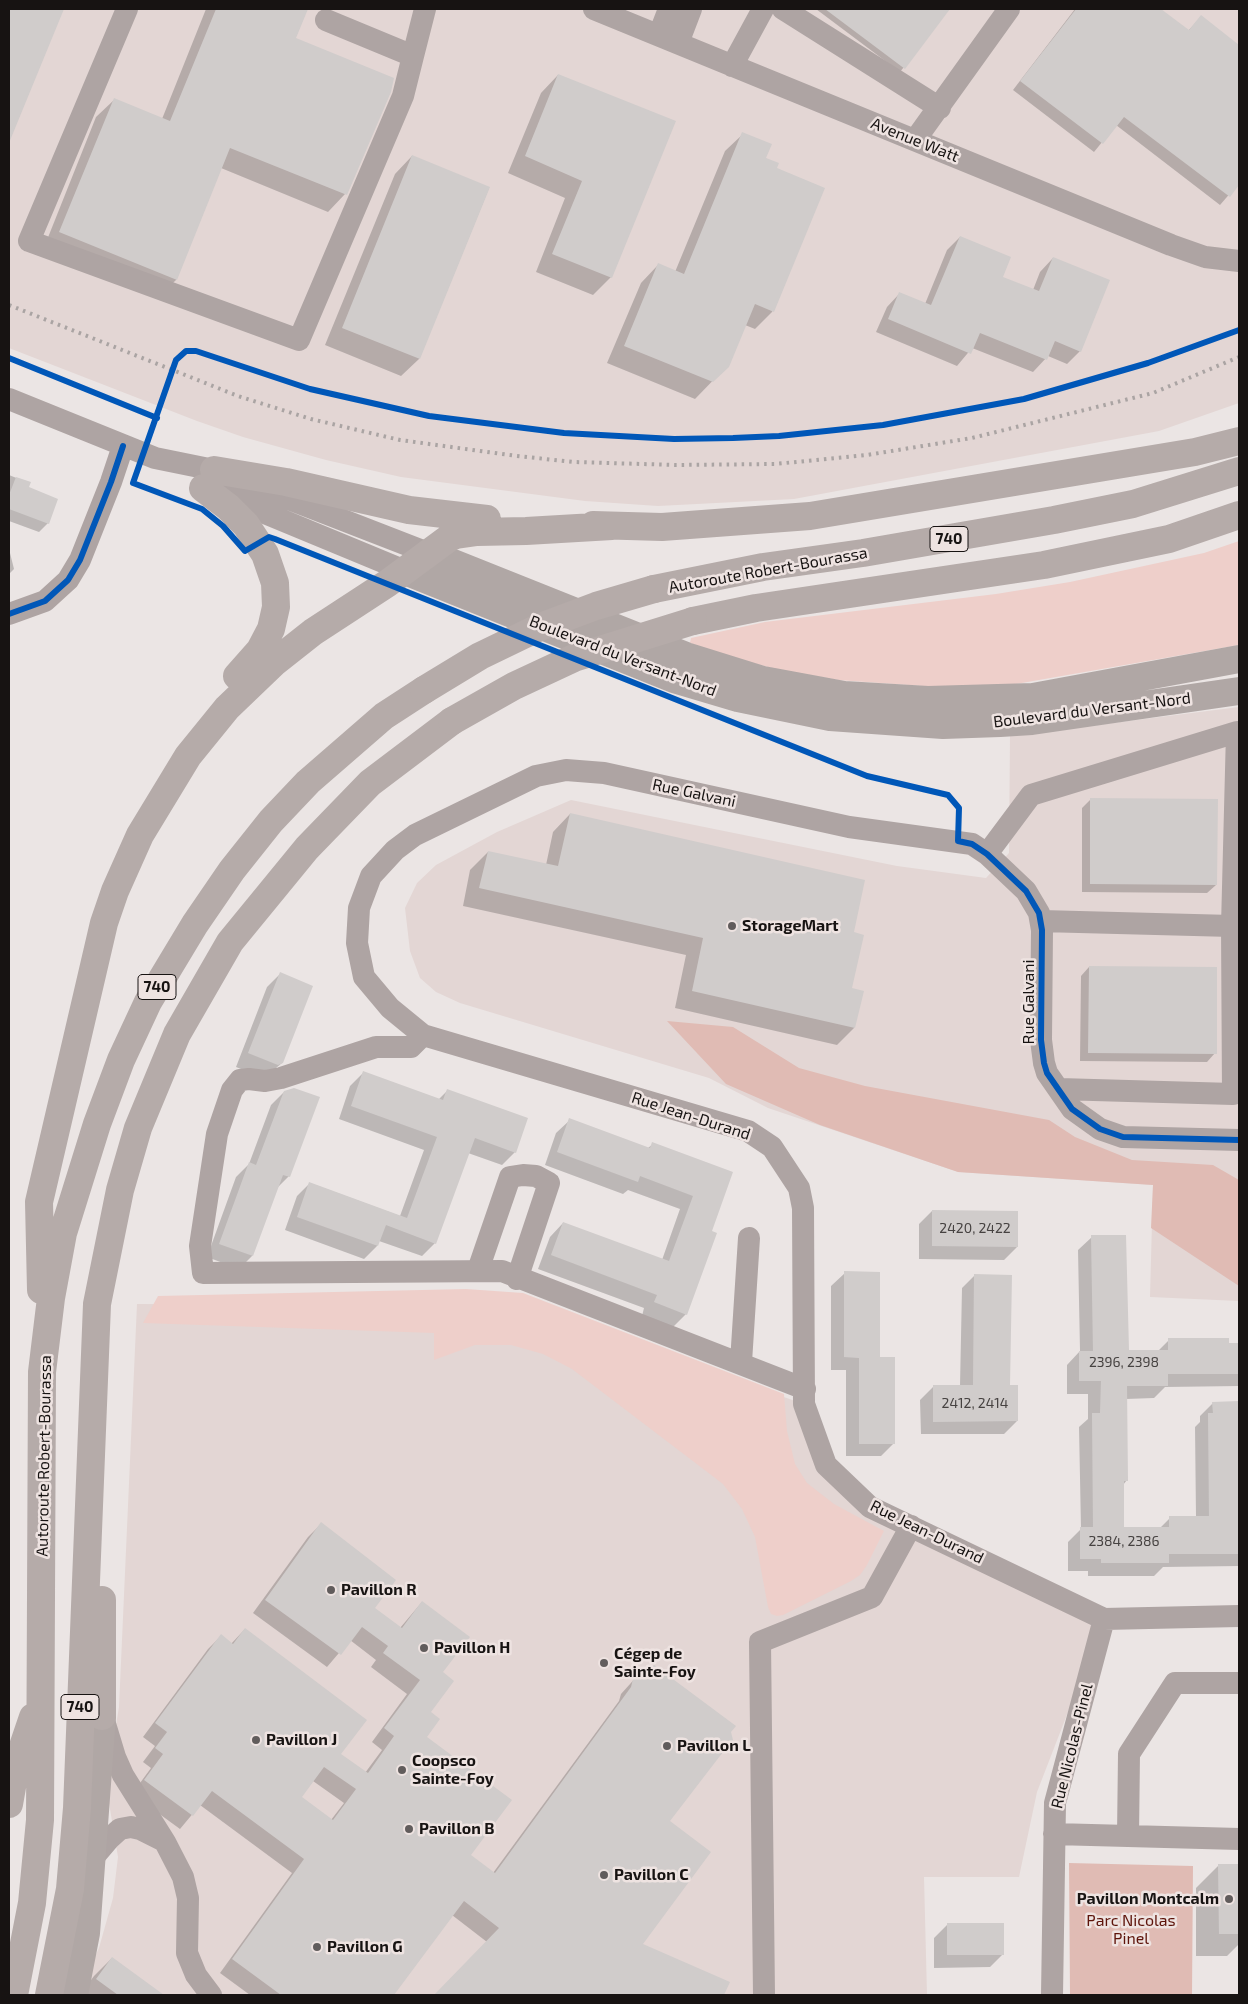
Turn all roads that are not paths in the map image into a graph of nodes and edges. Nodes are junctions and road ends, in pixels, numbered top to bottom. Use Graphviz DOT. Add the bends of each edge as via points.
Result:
graph roads {
  1 [pos="127,9"];
  2 [pos="424,9"];
  3 [pos="594,9"];
  4 [pos="669,9"];
  5 [pos="692,9"];
  6 [pos="763,9"];
  7 [pos="783,9"];
  8 [pos="1009,9"];
  9 [pos="326,20"];
  10 [pos="668,39"];
  11 [pos="413,56"];
  12 [pos="732,66"];
  13 [pos="940,108"];
  14 [pos="915,140"];
  15 [pos="1239,261"];
  16 [pos="9,399"];
  17 [pos="1239,441"];
  18 [pos="124,446"];
  19 [pos="1239,471"];
  20 [pos="208,479"];
  21 [pos="1239,517"];
  22 [pos="612,526"];
  23 [pos="428,553"];
  24 [pos="406,571"];
  25 [pos="9,614"];
  26 [pos="1239,659"];
  27 [pos="1239,691"];
  28 [pos="566,770"];
  29 [pos="152,811"];
  30 [pos="987,854"];
  31 [pos="1041,921"];
  32 [pos="1232,926"];
  33 [pos="423,1035"];
  34 [pos="1059,1089"];
  35 [pos="1239,1140"];
  36 [pos="749,1238"];
  37 [pos="478,1270"];
  38 [pos="518,1279"];
  39 [pos="741,1362"];
  40 [pos="42,1372"];
  41 [pos="805,1389"];
  42 [pos="91,1417"];
  43 [pos="911,1526"];
  44 [pos="1239,1616"];
  45 [pos="1104,1619"];
  46 [pos="1239,1683"];
  47 [pos="41,1694"];
  48 [pos="102,1716"];
  49 [pos="9,1804"];
  50 [pos="1054,1834"];
  51 [pos="1128,1836"];
  52 [pos="1239,1839"];
  53 [pos="165,1842"];
  54 [pos="93,1858"];
  55 [pos="14,1995"];
  56 [pos="49,1995"];
  57 [pos="74,1995"];
  58 [pos="212,1995"];
  59 [pos="764,1995"];
  60 [pos="1052,1995"];
  1 -- 11 [label="street" via="29,242 299,340 403,96"];
  2 -- 11 [label="street"];
  3 -- 10 [label="street, Avenue Watt"];
  4 -- 10 [label="street"];
  5 -- 10 [label="street"];
  6 -- 12 [label="street"];
  7 -- 13 [label="street"];
  8 -- 13 [label="street"];
  9 -- 11 [label="street"];
  10 -- 12 [label="street, Avenue Watt"];
  12 -- 14 [label="street, Avenue Watt"];
  13 -- 14 [label="street"];
  14 -- 15 [label="street, Avenue Watt" via="1179,248 1213,258"];
  16 -- 18 [label="street, Boulevard du Versant-Nord"];
  17 -- 22 [label="highway" via="1185,454 810,516 662,527"];
  18 -- 20 [label="street, Boulevard du Versant-Nord"];
  18 -- 25 [label="street" via="80,560 68,580 45,601"];
  19 -- 40 [label="highway, Autoroute Robert-Bourassa / 740, bridge" via="1133,504 1054,520 763,567 654,589 540,627 480,656 384,716 346,746 271,821 195,924 148,1002 121,1060 97,1124 63,1233"];
  20 -- 22 [label="highway" via="286,482 436,514"];
  20 -- 23 [label="street, Boulevard du Versant-Nord"];
  20 -- 24 [label="street, Boulevard du Versant-Nord"];
  20 -- 29 [label="highway" via="265,554 275,583 275,612 271,629 260,650 178,749"];
  21 -- 42 [label="highway, 740, bridge" via="1195,532 1044,566 756,608 693,621 574,658 514,686 452,721 370,783 306,848 230,942 177,1034 138,1128 107,1246 97,1304"];
  22 -- 23 [label="highway" via="465,533 449,538"];
  23 -- 24 [label="highway"];
  23 -- 26 [label="main road, Boulevard du Versant-Nord" via="686,656 763,680 844,695 928,700 1024,697"];
  24 -- 27 [label="main road, Boulevard du Versant-Nord" via="674,679 738,698 830,717 943,725 1008,723"];
  24 -- 29 [label="highway" via="313,632 240,694 188,756"];
  28 -- 30 [label="street, Rue Galvani" via="604,773 850,827 958,841 972,844"];
  28 -- 33 [label="street, Rue Jean-Durand" via="536,776 415,835 395,850 371,876 359,908 357,943 364,977 390,1008"];
  29 -- 40 [label="highway" via="127,862 104,923 40,1202"];
  30 -- 31 [label="street, Rue Galvani" via="1026,891"];
  30 -- 32 [label="street" via="1031,795 1237,732"];
  31 -- 32 [label="street"];
  31 -- 34 [label="street, Rue Galvani" via="1042,1050 1047,1073"];
  32 -- 34 [label="street" via="1232,1094"];
  33 -- 37 [label="street" via="411,1047 376,1047 281,1078 240,1080 232,1090 217,1134 200,1246 203,1273"];
  33 -- 41 [label="street, Rue Jean-Durand" via="748,1131 772,1148 799,1188 803,1208"];
  34 -- 35 [label="street, Rue Galvani" via="1082,1117 1112,1134 1134,1138"];
  36 -- 39 [label="street"];
  37 -- 38 [label="street" via="502,1271"];
  37 -- 38 [label="street" via="510,1178 536,1176 549,1183"];
  38 -- 39 [label="street"];
  39 -- 41 [label="street"];
  40 -- 47 [label="highway, Autoroute Robert-Bourassa / 740"];
  41 -- 43 [label="street, Rue Jean-Durand" via="804,1404 826,1466 870,1507"];
  42 -- 48 [label="highway" via="102,1550"];
  42 -- 56 [label="highway, 740" via="77,1808 70,1889"];
  43 -- 45 [label="street, Rue Jean-Durand"];
  43 -- 59 [label="street" via="872,1597 760,1642"];
  44 -- 45 [label="street, Rue Jean-Durand"];
  45 -- 50 [label="street, Rue Nicolas-Pinel" via="1055,1803"];
  46 -- 51 [label="street" via="1175,1683 1129,1754"];
  47 -- 49 [label="highway" via="15,1770"];
  47 -- 55 [label="highway, Autoroute Robert-Bourassa / 740" via="37,1860"];
  48 -- 53 [label="street" via="123,1775"];
  48 -- 54 [label="main road"];
  50 -- 51 [label="street"];
  50 -- 60 [label="street, Rue Nicolas-Pinel"];
  51 -- 52 [label="street"];
  53 -- 54 [label="street" via="140,1829 120,1829"];
  53 -- 58 [label="street" via="183,1877 188,1898 187,1953 200,1980"];
  54 -- 57 [label="main road" via="86,1933"];
}
